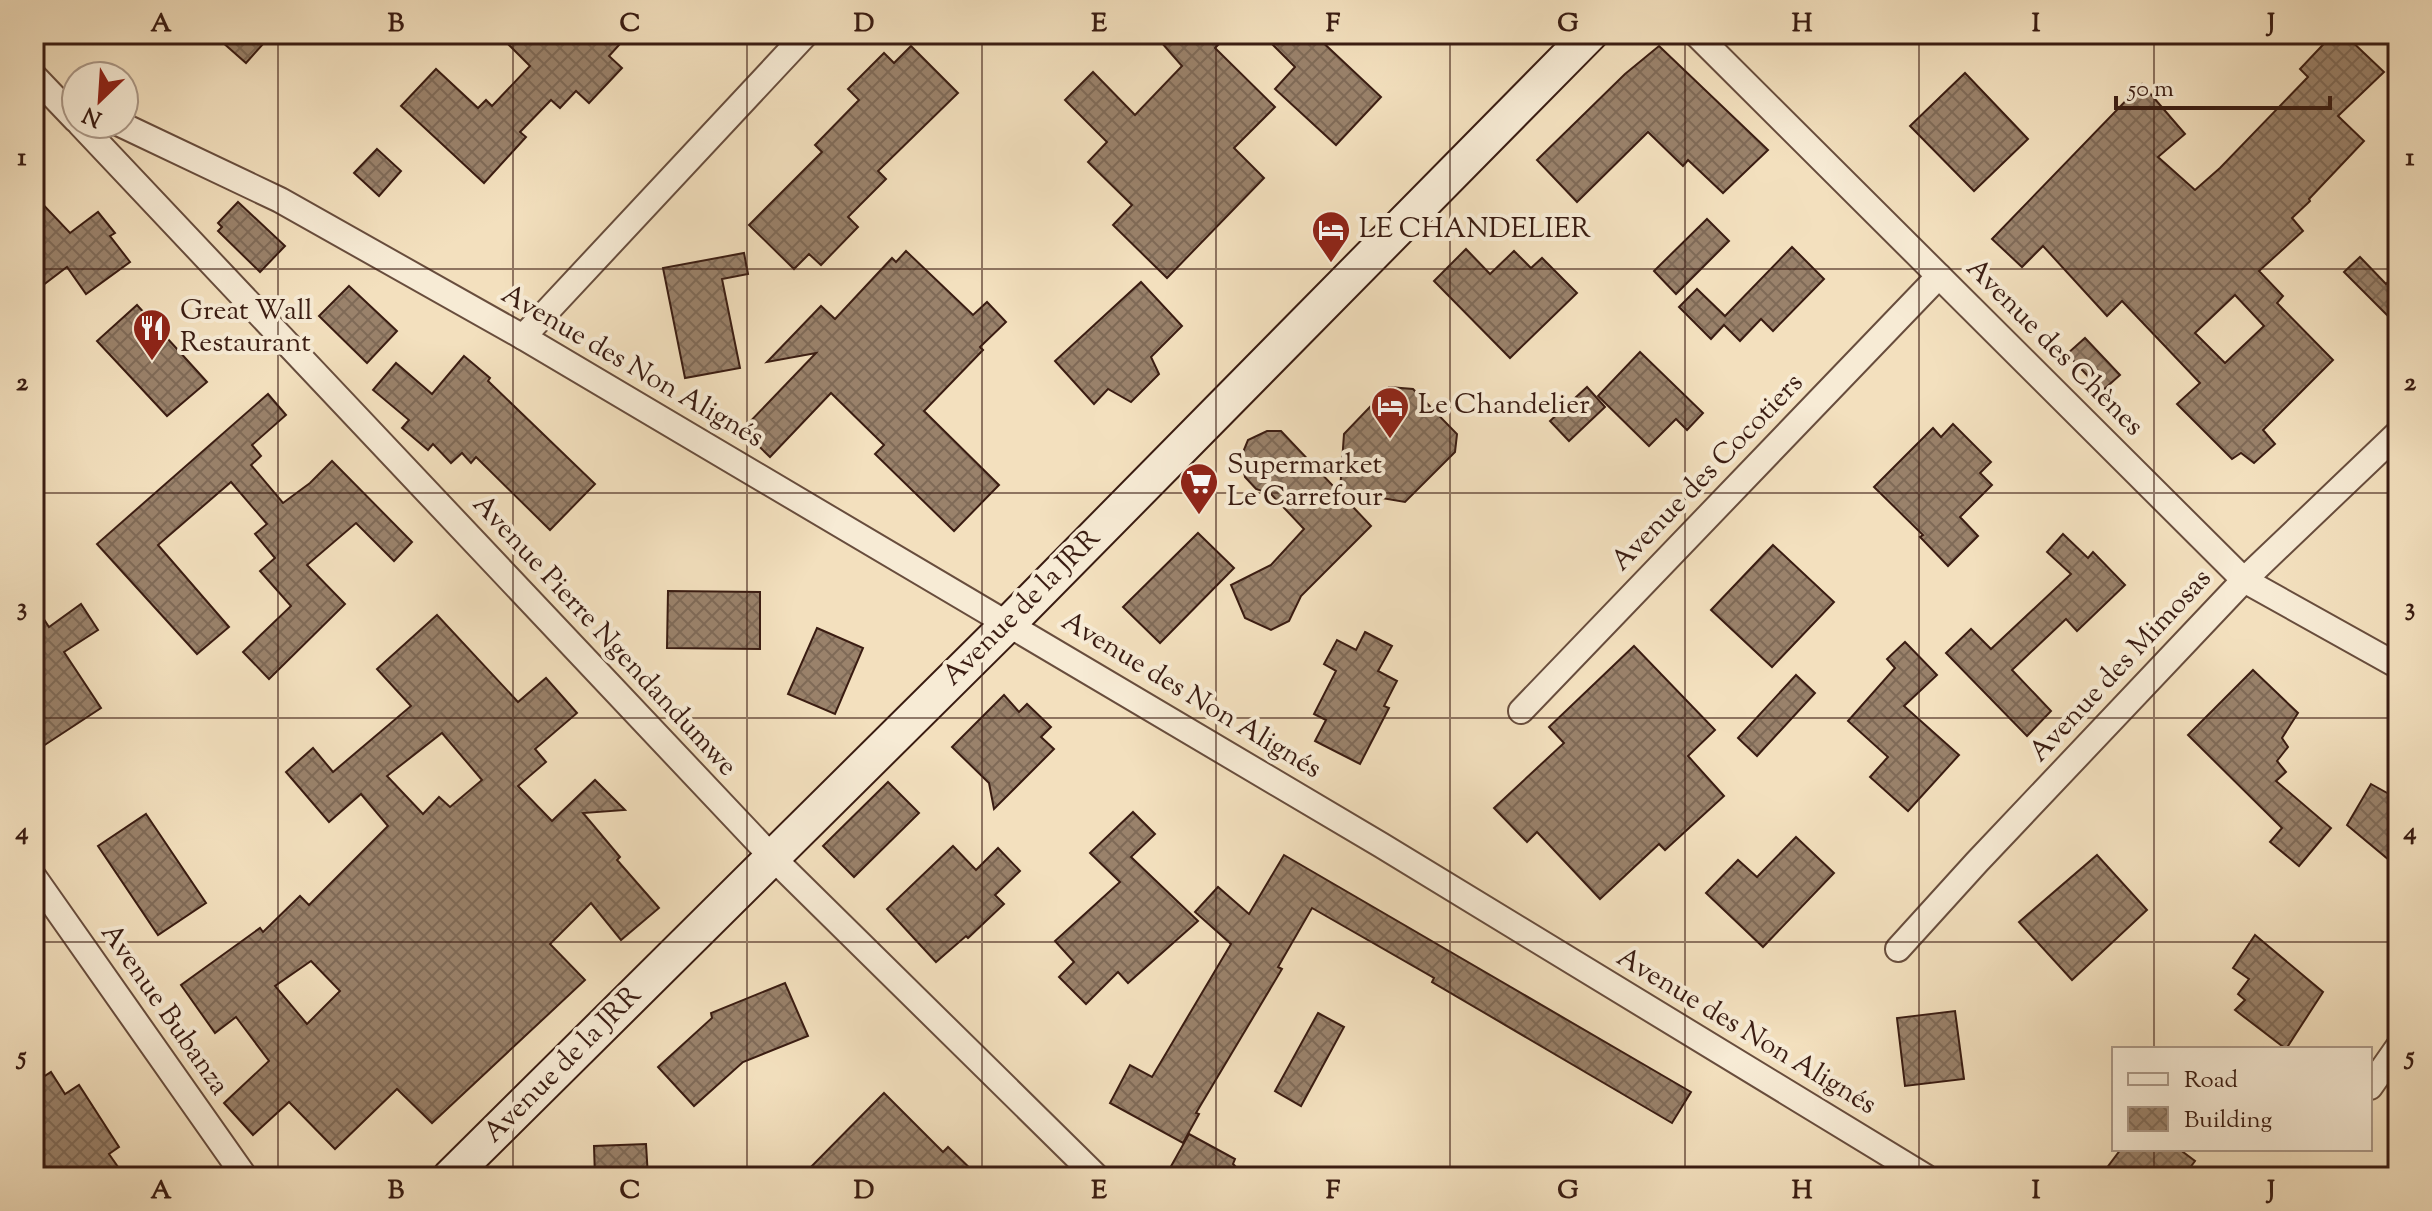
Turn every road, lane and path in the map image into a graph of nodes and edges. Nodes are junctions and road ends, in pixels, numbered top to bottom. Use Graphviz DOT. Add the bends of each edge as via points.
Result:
graph roads {
  1 [pos="806,34"];
  2 [pos="1590,34"];
  3 [pos="1696,34"];
  4 [pos="34,76"];
  5 [pos="53,96"];
  6 [pos="60,99"];
  7 [pos="60,103"];
  8 [pos="140,134"];
  9 [pos="95,140"];
  10 [pos="1939,276"];
  11 [pos="523,337"];
  12 [pos="2398,433"];
  13 [pos="2244,580"];
  14 [pos="1009,623"];
  15 [pos="2398,666"];
  16 [pos="1521,711"];
  17 [pos="772,857"];
  18 [pos="34,877"];
  19 [pos="1898,949"];
  20 [pos="2398,1047"];
  21 [pos="2372,1084"];
  22 [pos="245,1177"];
  23 [pos="450,1177"];
  24 [pos="1097,1177"];
  25 [pos="1926,1177"];
  1 -- 11 [label="street"];
  2 -- 14 [label="street, Avenue de la JRR"];
  3 -- 10 [label="street, Avenue des Chènes"];
  4 -- 5 [label="street, Avenue Pierre Ngendandumwe"];
  5 -- 6 [label="street"];
  5 -- 7 [label="street, Avenue Pierre Ngendandumwe"];
  8 -- 11 [label="street, Avenue des Non Alignés" via="280,200"];
  9 -- 17 [label="street, Avenue Pierre Ngendandumwe"];
  10 -- 13 [label="street, Avenue des Chènes"];
  10 -- 16 [label="street, Avenue des Cocotiers"];
  11 -- 14 [label="street, Avenue des Non Alignés"];
  12 -- 13 [label="street, Avenue des Mimosas"];
  13 -- 15 [label="street, Avenue des Chènes"];
  13 -- 19 [label="street, Avenue des Mimosas"];
  14 -- 17 [label="street, Avenue de la JRR"];
  14 -- 25 [label="street, Avenue des Non Alignés"];
  17 -- 23 [label="street, Avenue de la JRR"];
  17 -- 24 [label="street, Avenue Pierre Ngendandumwe"];
  18 -- 22 [label="street, Avenue Bubanza"];
  20 -- 21 [label="street"];
}
